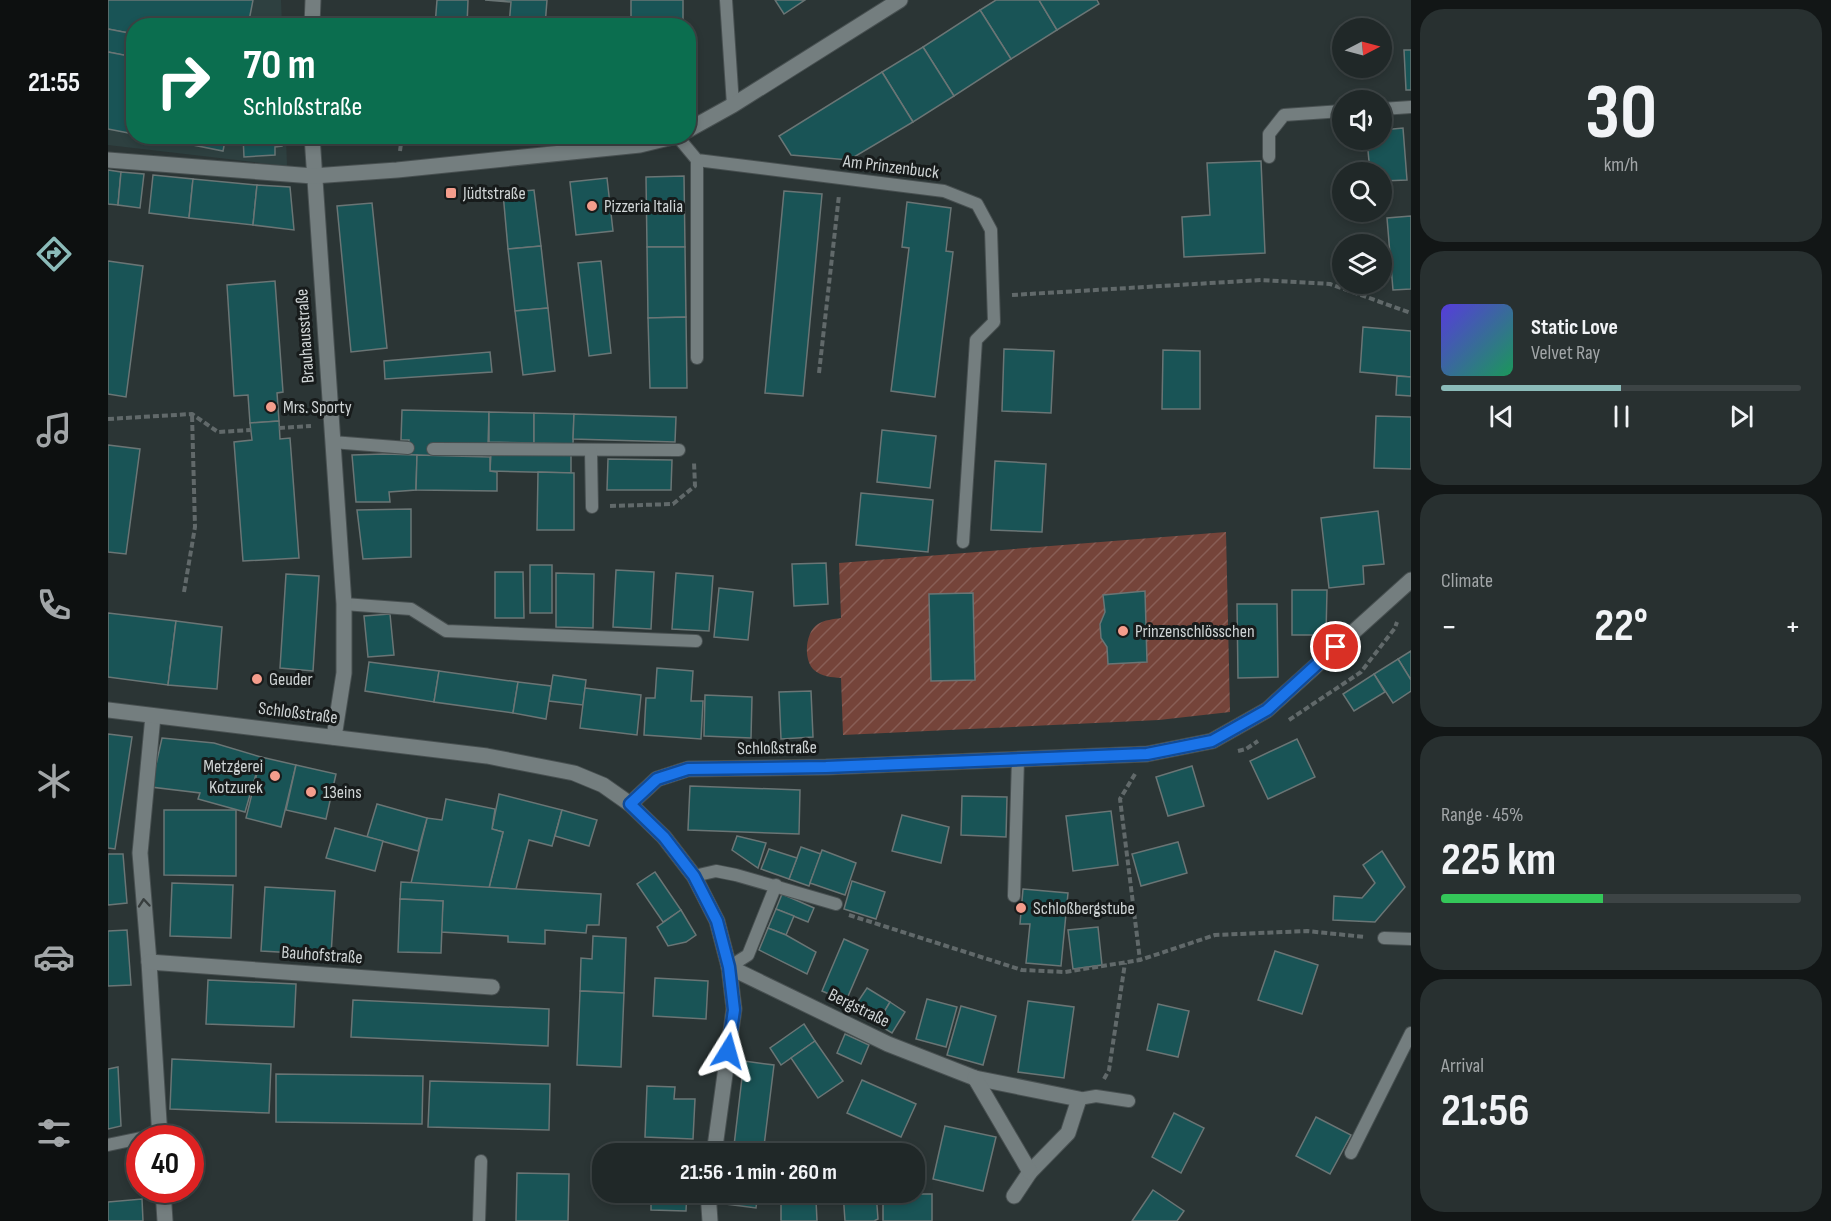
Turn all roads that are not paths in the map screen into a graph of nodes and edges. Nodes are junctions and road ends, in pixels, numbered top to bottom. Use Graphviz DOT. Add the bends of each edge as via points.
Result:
graph roads {
  1 [pos="313,0"];
  2 [pos="726,0"];
  3 [pos="900,0"];
  4 [pos="312,18"];
  5 [pos="734,105"];
  6 [pos="1411,107"];
  7 [pos="1392,108"];
  8 [pos="1332,112"];
  9 [pos="696,126"];
  10 [pos="312,144"];
  11 [pos="647,144"];
  12 [pos="684,144"];
  13 [pos="1269,158"];
  14 [pos="108,160"];
  15 [pos="697,160"];
  16 [pos="313,176"];
  17 [pos="697,358"];
  18 [pos="332,442"];
  19 [pos="408,448"];
  20 [pos="433,449"];
  21 [pos="679,450"];
  22 [pos="591,451"];
  23 [pos="592,507"];
  24 [pos="963,542"];
  25 [pos="1411,580"];
  26 [pos="344,604"];
  27 [pos="696,641"];
  28 [pos="108,710"];
  29 [pos="153,716"];
  30 [pos="334,737"];
  31 [pos="1018,759"];
  32 [pos="630,804"];
  33 [pos="694,876"];
  34 [pos="776,885"];
  35 [pos="1014,896"];
  36 [pos="836,904"];
  37 [pos="1384,938"];
  38 [pos="1411,939"];
  39 [pos="149,962"];
  40 [pos="729,967"];
  41 [pos="492,987"];
  42 [pos="1411,1033"];
  43 [pos="975,1078"];
  44 [pos="1079,1099"];
  45 [pos="1129,1101"];
  46 [pos="159,1125"];
  47 [pos="126,1142"];
  48 [pos="716,1143"];
  49 [pos="108,1145"];
  50 [pos="1351,1153"];
  51 [pos="481,1161"];
  52 [pos="1030,1172"];
  53 [pos="1014,1196"];
  54 [pos="164,1203"];
  55 [pos="709,1203"];
  56 [pos="165,1221"];
  57 [pos="479,1221"];
  58 [pos="710,1221"];
  1 -- 4 [label="street"];
  2 -- 5 [label="lane"];
  3 -- 5 [label="street"];
  5 -- 9 [label="street"];
  6 -- 7 [label="lane"];
  8 -- 13 [label="lane" via="1284,116 1269,134"];
  10 -- 16 [label="street, Brauhausstraße"];
  11 -- 16 [label="street"];
  12 -- 15 [label="lane"];
  14 -- 16 [label="street"];
  15 -- 17 [label="lane"];
  15 -- 24 [label="lane, Am Prinzenbuck" via="944,191 977,204 991,230 994,322 976,340"];
  16 -- 18 [label="street, Brauhausstraße"];
  18 -- 19 [label="lane"];
  18 -- 26 [label="street, Brauhausstraße"];
  20 -- 22 [label="lane"];
  21 -- 22 [label="lane"];
  22 -- 23 [label="lane"];
  25 -- 31 [label="street, Schloßstraße" via="1267,710 1212,741 1147,754"];
  26 -- 27 [label="lane" via="411,609 446,631"];
  26 -- 30 [label="street, Brauhausstraße" via="344,673"];
  28 -- 29 [label="street, Schloßstraße"];
  29 -- 30 [label="street, Schloßstraße"];
  39 -- 29 [label="street, one-way" via="140,852"];
  30 -- 32 [label="street, Schloßstraße" via="487,756 574,773 603,785"];
  31 -- 32 [label="street, Schloßstraße" via="688,769 657,779"];
  31 -- 35 [label="lane"];
  32 -- 33 [label="street" via="664,837"];
  33 -- 34 [label="lane" via="716,871"];
  33 -- 40 [label="street" via="717,921"];
  34 -- 36 [label="lane"];
  34 -- 40 [label="lane" via="748,956"];
  37 -- 38 [label="lane"];
  39 -- 41 [label="street, Bauhofstraße"];
  39 -- 46 [label="street"];
  40 -- 43 [label="street, Bergstraße" via="888,1044"];
  40 -- 48 [label="street" via="734,1010"];
  42 -- 50 [label="lane"];
  43 -- 44 [label="street, Bergstraße"];
  43 -- 52 [label="street"];
  44 -- 45 [label="lane" via="1096,1096"];
  44 -- 52 [label="street" via="1068,1133"];
  47 -- 49 [label="lane"];
  51 -- 57 [label="lane"];
  52 -- 53 [label="street"];
  54 -- 56 [label="street"];
  55 -- 58 [label="street"];
}
